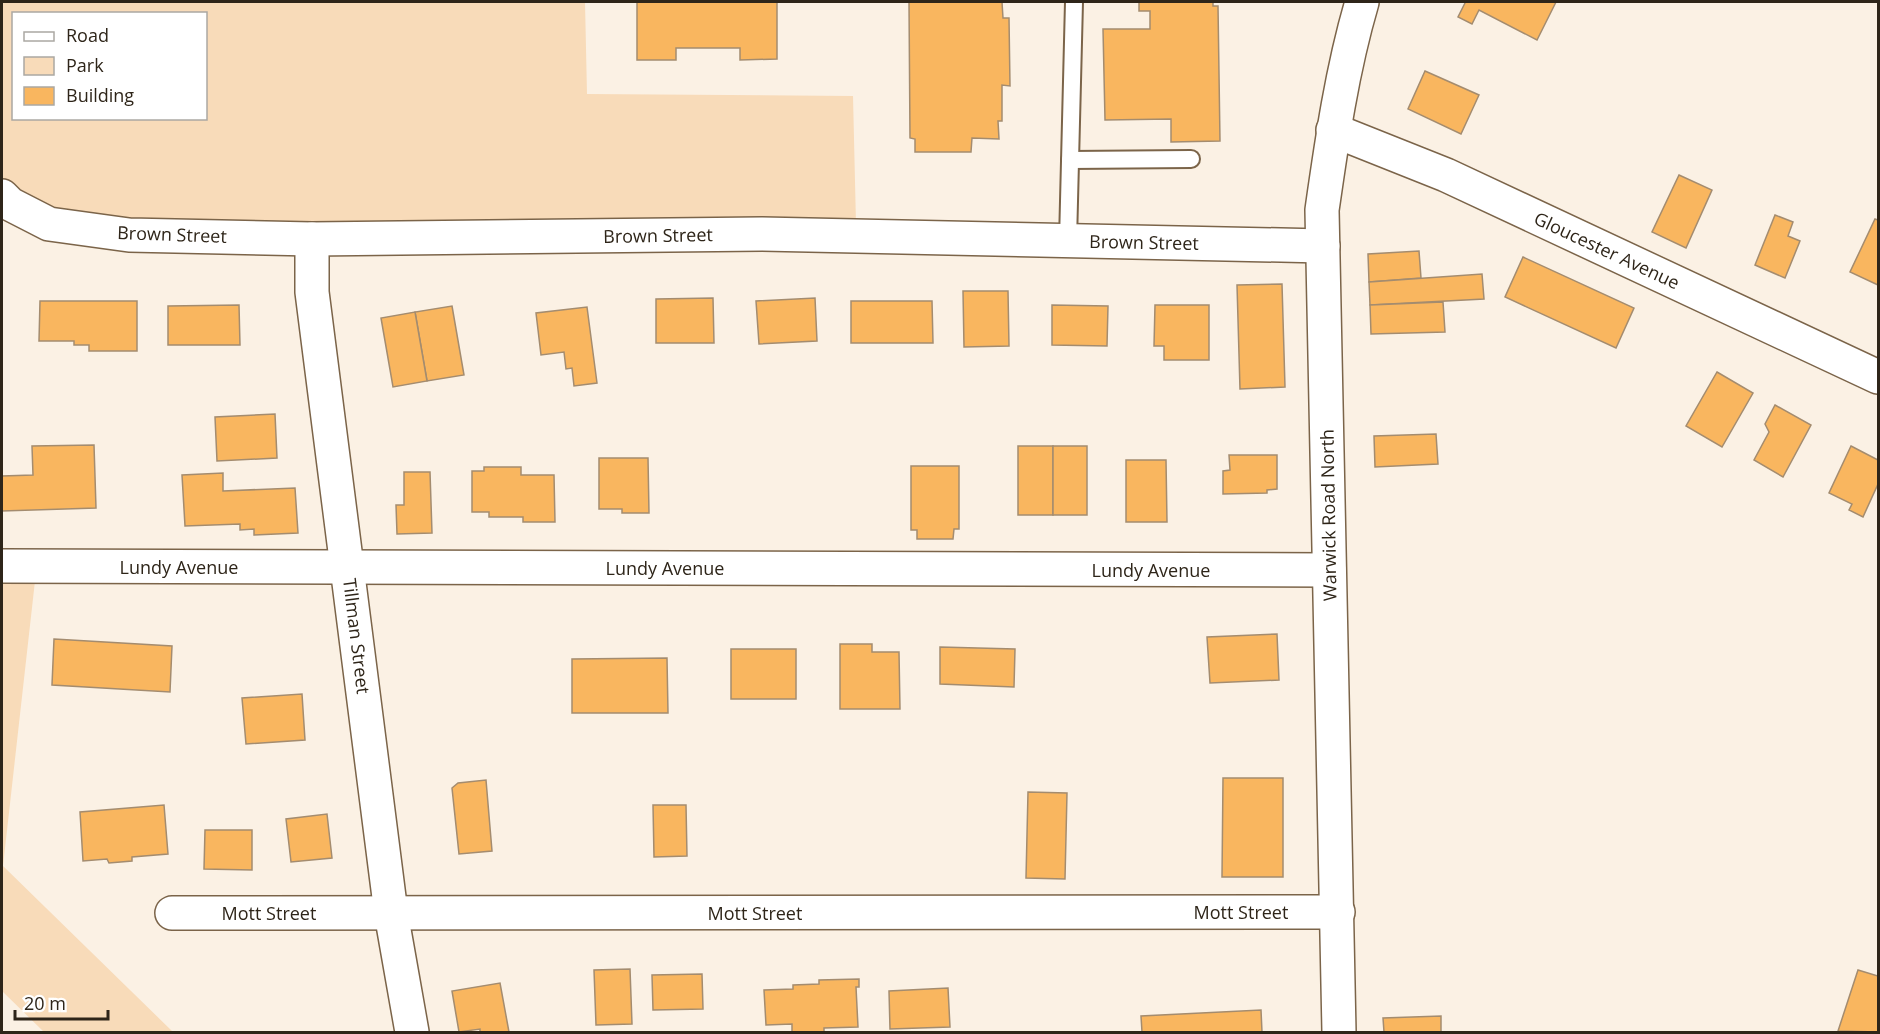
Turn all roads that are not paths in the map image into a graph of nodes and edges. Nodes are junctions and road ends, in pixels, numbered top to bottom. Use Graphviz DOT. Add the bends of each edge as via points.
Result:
graph roads {
  1 [pos="1074,2"];
  2 [pos="1362,2"];
  3 [pos="1333,130"];
  4 [pos="1191,159"];
  5 [pos="1070,160"];
  6 [pos="2,196"];
  7 [pos="312,239"];
  8 [pos="1068,241"];
  9 [pos="1323,246"];
  10 [pos="1878,377"];
  11 [pos="2,566"];
  12 [pos="349,567"];
  13 [pos="1329,570"];
  14 [pos="1338,912"];
  15 [pos="172,913"];
  16 [pos="391,913"];
  17 [pos="412,1032"];
  18 [pos="1340,1032"];
  1 -- 5 [label="lane"];
  2 -- 3 [label="street, Warwick Road North"];
  3 -- 9 [label="street, Warwick Road North" via="1322,210"];
  3 -- 10 [label="street, Gloucester Avenue" via="1446,175"];
  4 -- 5 [label="lane"];
  5 -- 8 [label="lane"];
  6 -- 7 [label="street, Brown Street" via="49,224 129,235"];
  7 -- 8 [label="street, Brown Street" via="762,234"];
  7 -- 12 [label="street, Tillman Street" via="312,292"];
  8 -- 9 [label="street, Brown Street"];
  9 -- 13 [label="street, Warwick Road North"];
  11 -- 12 [label="street, Lundy Avenue"];
  12 -- 13 [label="street, Lundy Avenue"];
  12 -- 16 [label="street, Tillman Street"];
  13 -- 14 [label="street, Warwick Road North"];
  14 -- 16 [label="street, Mott Street"];
  14 -- 18 [label="street, Warwick Road North"];
  15 -- 16 [label="street, Mott Street"];
  16 -- 17 [label="street, Tillman Street"];
}
